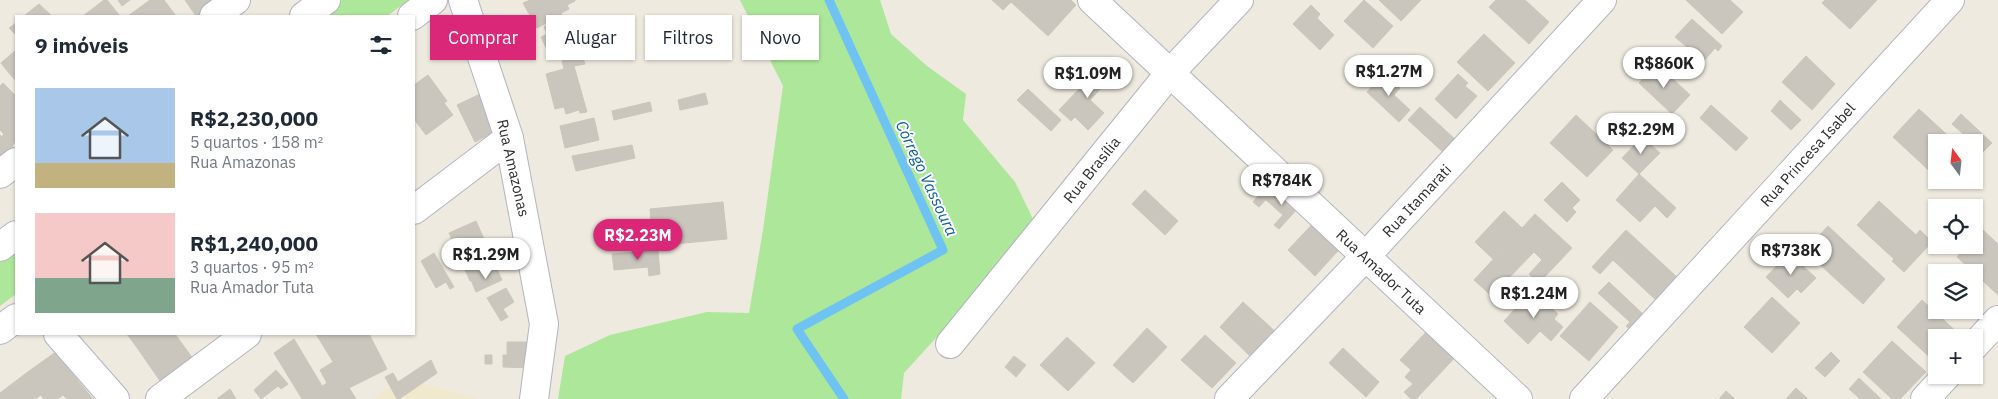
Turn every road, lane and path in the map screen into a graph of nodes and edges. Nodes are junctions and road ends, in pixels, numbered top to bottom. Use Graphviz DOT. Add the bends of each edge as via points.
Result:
graph roads {
  1 [pos="236,0"];
  2 [pos="326,0"];
  3 [pos="433,0"];
  4 [pos="463,0"];
  5 [pos="1092,0"];
  6 [pos="1239,0"];
  7 [pos="1602,0"];
  8 [pos="1950,0"];
  9 [pos="215,15"];
  10 [pos="305,15"];
  11 [pos="413,15"];
  12 [pos="1169,74"];
  13 [pos="509,138"];
  14 [pos="15,163"];
  15 [pos="0,174"];
  16 [pos="415,209"];
  17 [pos="15,236"];
  18 [pos="0,247"];
  19 [pos="1365,257"];
  20 [pos="15,319"];
  21 [pos="1998,320"];
  22 [pos="0,330"];
  23 [pos="59,335"];
  24 [pos="246,335"];
  25 [pos="1983,336"];
  26 [pos="950,344"];
  27 [pos="1939,384"];
  28 [pos="115,399"];
  29 [pos="160,399"];
  30 [pos="534,399"];
  31 [pos="1229,399"];
  32 [pos="1518,399"];
  33 [pos="1584,399"];
  34 [pos="1925,399"];
  1 -- 9 [label="street"];
  2 -- 10 [label="street"];
  3 -- 11 [label="street"];
  4 -- 13 [label="street, Rua Amazonas"];
  5 -- 12 [label="street, Rua Amador Tuta"];
  6 -- 12 [label="street, Rua Brasília"];
  7 -- 19 [label="street, Rua Itamarati"];
  8 -- 33 [label="street, Rua Princesa Isabel"];
  12 -- 19 [label="street, Rua Amador Tuta"];
  12 -- 26 [label="street, Rua Brasília"];
  13 -- 16 [label="street"];
  13 -- 30 [label="street, Rua Amazonas" via="544,324"];
  14 -- 15 [label="street"];
  17 -- 18 [label="street"];
  19 -- 31 [label="street, Rua Itamarati"];
  19 -- 32 [label="street, Rua Amador Tuta"];
  20 -- 22 [label="street"];
  21 -- 25 [label="street"];
  23 -- 28 [label="street"];
  24 -- 29 [label="street"];
  27 -- 34 [label="street"];
}
